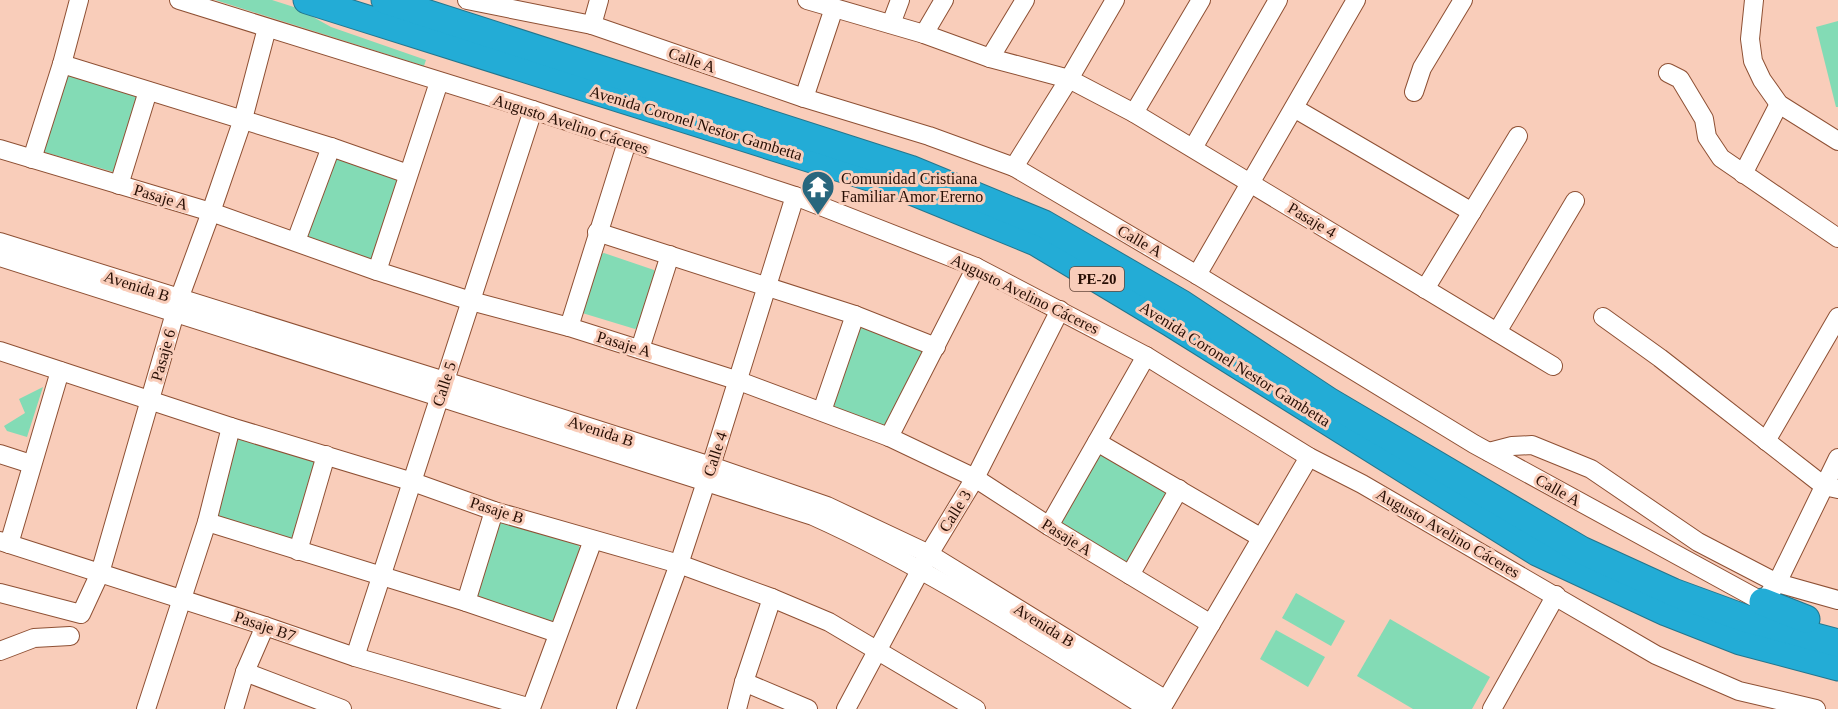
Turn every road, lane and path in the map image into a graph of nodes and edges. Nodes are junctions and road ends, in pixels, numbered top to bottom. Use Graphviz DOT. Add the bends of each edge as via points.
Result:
graph roads {
  1 [pos="79,0"];
  2 [pos="179,0"];
  3 [pos="306,0"];
  4 [pos="385,0"];
  5 [pos="467,0"];
  6 [pos="599,0"];
  7 [pos="807,0"];
  8 [pos="900,0"];
  9 [pos="944,0"];
  10 [pos="1025,0"];
  11 [pos="1114,0"];
  12 [pos="1201,0"];
  13 [pos="1278,0"];
  14 [pos="1356,0"];
  15 [pos="1463,0"];
  16 [pos="1754,0"];
  17 [pos="516,5"];
  18 [pos="834,8"];
  19 [pos="891,24"];
  20 [pos="592,25"];
  21 [pos="267,28"];
  22 [pos="924,34"];
  23 [pos="990,58"];
  24 [pos="62,64"];
  25 [pos="1668,73"];
  26 [pos="1069,78"];
  27 [pos="439,82"];
  28 [pos="148,92"];
  29 [pos="1414,92"];
  30 [pos="804,98"];
  31 [pos="1779,104"];
  32 [pos="1294,108"];
  33 [pos="533,110"];
  34 [pos="1134,113"];
  35 [pos="243,119"];
  36 [pos="1518,136"];
  37 [pos="1838,141"];
  38 [pos="627,142"];
  39 [pos="331,147"];
  40 [pos="1193,148"];
  41 [pos="0,149"];
  42 [pos="32,159"];
  43 [pos="1014,167"];
  44 [pos="408,174"];
  45 [pos="1743,174"];
  46 [pos="1250,183"];
  47 [pos="119,185"];
  48 [pos="795,196"];
  49 [pos="1575,201"];
  50 [pos="211,212"];
  51 [pos="1472,212"];
  52 [pos="597,232"];
  53 [pos="1838,238"];
  54 [pos="296,241"];
  55 [pos="0,242"];
  56 [pos="670,255"];
  57 [pos="0,256"];
  58 [pos="976,267"];
  59 [pos="377,271"];
  60 [pos="1197,274"];
  61 [pos="766,286"];
  62 [pos="1425,289"];
  63 [pos="471,301"];
  64 [pos="177,306"];
  65 [pos="1060,310"];
  66 [pos="855,315"];
  67 [pos="1603,317"];
  68 [pos="1838,317"];
  69 [pos="569,327"];
  70 [pos="1497,332"];
  71 [pos="936,347"];
  72 [pos="640,349"];
  73 [pos="0,351"];
  74 [pos="1146,356"];
  75 [pos="1553,366"];
  76 [pos="60,371"];
  77 [pos="739,381"];
  78 [pos="443,389"];
  79 [pos="149,401"];
  80 [pos="822,411"];
  81 [pos="231,428"];
  82 [pos="889,437"];
  83 [pos="1766,441"];
  84 [pos="1096,442"];
  85 [pos="1489,452"];
  86 [pos="0,454"];
  87 [pos="326,455"];
  88 [pos="1309,457"];
  89 [pos="1838,458"];
  90 [pos="31,464"];
  91 [pos="709,474"];
  92 [pos="975,478"];
  93 [pos="412,482"];
  94 [pos="1831,487"];
  95 [pos="1179,489"];
  96 [pos="495,511"];
  97 [pos="207,522"];
  98 [pos="1049,526"];
  99 [pos="1260,537"];
  100 [pos="593,540"];
  101 [pos="5,542"];
  102 [pos="298,551"];
  103 [pos="925,562"];
  104 [pos="679,564"];
  105 [pos="100,573"];
  106 [pos="1130,575"];
  107 [pos="381,577"];
  108 [pos="0,593"];
  109 [pos="1770,593"];
  110 [pos="1556,595"];
  111 [pos="772,598"];
  112 [pos="183,599"];
  113 [pos="1838,600"];
  114 [pos="465,602"];
  115 [pos="1210,624"];
  116 [pos="265,626"];
  117 [pos="1838,631"];
  118 [pos="557,633"];
  119 [pos="70,636"];
  120 [pos="1838,643"];
  121 [pos="878,649"];
  122 [pos="0,651"];
  123 [pos="355,657"];
  124 [pos="1838,667"];
  125 [pos="245,672"];
  126 [pos="744,682"];
  127 [pos="947,701"];
  128 [pos="1164,705"];
  129 [pos="531,708"];
  130 [pos="146,709"];
  131 [pos="234,709"];
  132 [pos="342,709"];
  133 [pos="626,709"];
  134 [pos="737,709"];
  135 [pos="808,709"];
  136 [pos="846,709"];
  137 [pos="976,709"];
  138 [pos="1149,709"];
  139 [pos="1492,709"];
  140 [pos="1816,709"];
  1 -- 24 [label="street"];
  2 -- 21 [label="street, Augusto Avelino Cáceres"];
  3 -- 124 [label="highway, Avenida Coronel Nestor Gambetta / PE-20" via="904,188 1036,242 1537,552 1665,612 1740,641"];
  4 -- 120 [label="highway, Avenida Coronel Nestor Gambetta / PE-20" via="909,169 1044,224 1182,304 1330,402 1581,550 1673,592 1744,618"];
  5 -- 17 [label="street, Calle A"];
  6 -- 20 [label="street"];
  7 -- 18 [label="street, Pasaje 4"];
  8 -- 19 [label="street"];
  9 -- 22 [label="street"];
  10 -- 23 [label="street"];
  11 -- 26 [label="street"];
  12 -- 34 [label="street"];
  13 -- 40 [label="street"];
  14 -- 32 [label="street"];
  15 -- 29 [label="street" via="1422,68"];
  16 -- 31 [label="street" via="1750,39 1754,61"];
  17 -- 20 [label="street, Calle A"];
  18 -- 19 [label="street, Pasaje 4"];
  18 -- 30 [label="street"];
  19 -- 22 [label="street, Pasaje 4"];
  20 -- 30 [label="street, Calle A"];
  21 -- 27 [label="street, Augusto Avelino Cáceres"];
  21 -- 35 [label="street, Pasaje 6"];
  22 -- 23 [label="street, Pasaje 4"];
  23 -- 26 [label="street, Pasaje 4"];
  24 -- 28 [label="street"];
  24 -- 42 [label="street"];
  25 -- 45 [label="street" via="1680,79 1721,158"];
  26 -- 34 [label="street, Pasaje 4"];
  26 -- 43 [label="street"];
  27 -- 33 [label="street, Augusto Avelino Cáceres"];
  27 -- 44 [label="street"];
  28 -- 35 [label="street"];
  28 -- 47 [label="street"];
  30 -- 43 [label="street, Calle A"];
  31 -- 37 [label="street"];
  31 -- 45 [label="street"];
  32 -- 46 [label="street"];
  32 -- 51 [label="street"];
  33 -- 38 [label="street, Augusto Avelino Cáceres"];
  33 -- 63 [label="street, Calle 5"];
  34 -- 40 [label="street, Pasaje 4"];
  35 -- 39 [label="street"];
  35 -- 50 [label="street, Pasaje 6"];
  36 -- 51 [label="street"];
  38 -- 48 [label="street, Augusto Avelino Cáceres"];
  38 -- 52 [label="street"];
  39 -- 44 [label="street"];
  39 -- 54 [label="street"];
  40 -- 46 [label="street, Pasaje 4"];
  41 -- 42 [label="street, Pasaje A"];
  42 -- 47 [label="street, Pasaje A"];
  43 -- 60 [label="street, Calle A"];
  44 -- 59 [label="street"];
  45 -- 53 [label="street"];
  46 -- 60 [label="street"];
  46 -- 62 [label="street, Pasaje 4"];
  47 -- 50 [label="street, Pasaje A"];
  48 -- 58 [label="street, Augusto Avelino Cáceres"];
  48 -- 61 [label="street, Calle 4"];
  49 -- 70 [label="street"];
  50 -- 54 [label="street, Pasaje A"];
  50 -- 64 [label="street, Pasaje 6"];
  51 -- 62 [label="street"];
  52 -- 56 [label="street"];
  52 -- 69 [label="street"];
  54 -- 59 [label="street, Pasaje A"];
  55 -- 64 [label="street, Avenida B"];
  56 -- 61 [label="street"];
  56 -- 72 [label="street"];
  57 -- 64 [label="street, Avenida B"];
  58 -- 65 [label="street, Augusto Avelino Cáceres"];
  58 -- 71 [label="street"];
  59 -- 63 [label="street, Pasaje A"];
  60 -- 85 [label="street, Calle A"];
  61 -- 66 [label="street"];
  61 -- 77 [label="street, Calle 4"];
  62 -- 70 [label="street, Pasaje 4"];
  63 -- 69 [label="street, Pasaje A"];
  63 -- 78 [label="street, Calle 5"];
  64 -- 78 [label="street, Avenida B"];
  64 -- 79 [label="street, Pasaje 6"];
  65 -- 74 [label="street, Augusto Avelino Cáceres"];
  65 -- 92 [label="street, Calle 3"];
  66 -- 71 [label="street"];
  66 -- 80 [label="street"];
  67 -- 83 [label="street"];
  68 -- 83 [label="street"];
  69 -- 72 [label="street, Pasaje A"];
  70 -- 75 [label="street, Pasaje 4"];
  71 -- 82 [label="street"];
  72 -- 77 [label="street, Pasaje A"];
  73 -- 76 [label="street, Pasaje B"];
  74 -- 84 [label="street"];
  74 -- 88 [label="street, Augusto Avelino Cáceres"];
  76 -- 79 [label="street, Pasaje B"];
  76 -- 90 [label="street"];
  77 -- 80 [label="street, Pasaje A"];
  77 -- 91 [label="street, Calle 4"];
  78 -- 91 [label="street, Avenida B"];
  78 -- 93 [label="street, Calle 5"];
  79 -- 81 [label="street, Pasaje B"];
  79 -- 105 [label="street, Pasaje 6"];
  80 -- 82 [label="street, Pasaje A"];
  81 -- 87 [label="street, Pasaje B"];
  81 -- 97 [label="street"];
  82 -- 92 [label="street, Pasaje A"];
  83 -- 94 [label="street"];
  84 -- 95 [label="street"];
  84 -- 98 [label="street"];
  85 -- 109 [label="street, Calle A"];
  85 -- 109 [label="street" via="1532,445 1591,469"];
  86 -- 90 [label="street"];
  87 -- 93 [label="street, Pasaje B"];
  87 -- 102 [label="street"];
  88 -- 99 [label="street"];
  88 -- 110 [label="street, Augusto Avelino Cáceres"];
  89 -- 94 [label="street"];
  90 -- 101 [label="street"];
  91 -- 103 [label="street, Avenida B" via="827,506"];
  91 -- 104 [label="street, Calle 4"];
  92 -- 98 [label="street, Pasaje A"];
  92 -- 103 [label="street, Calle 3"];
  93 -- 96 [label="street, Pasaje B"];
  93 -- 107 [label="street, Calle 5"];
  94 -- 109 [label="street"];
  95 -- 99 [label="street"];
  95 -- 106 [label="street"];
  96 -- 100 [label="street, Pasaje B"];
  96 -- 114 [label="street"];
  97 -- 102 [label="street"];
  97 -- 112 [label="street"];
  98 -- 106 [label="street, Pasaje A"];
  99 -- 115 [label="street"];
  100 -- 104 [label="street, Pasaje B"];
  100 -- 118 [label="street"];
  101 -- 105 [label="street, Pasaje B7"];
  102 -- 107 [label="street"];
  103 -- 121 [label="street, Calle 3"];
  103 -- 128 [label="street, Avenida B"];
  103 -- 138 [label="street, Avenida B"];
  104 -- 111 [label="street, Pasaje B"];
  104 -- 133 [label="street, Calle 4"];
  105 -- 108 [label="street, Pasaje 6" via="81,614"];
  105 -- 112 [label="street, Pasaje B7"];
  106 -- 115 [label="street, Pasaje A"];
  107 -- 114 [label="street"];
  107 -- 123 [label="street, Calle 5"];
  109 -- 113 [label="street"];
  109 -- 117 [label="highway" via="1784,612"];
  110 -- 139 [label="street"];
  110 -- 140 [label="street, Augusto Avelino Cáceres" via="1656,655 1739,691"];
  111 -- 121 [label="street, Pasaje B" via="829,622"];
  111 -- 126 [label="street"];
  112 -- 116 [label="street, Pasaje B7"];
  112 -- 130 [label="street"];
  114 -- 118 [label="street"];
  115 -- 128 [label="street"];
  116 -- 123 [label="street, Pasaje B7"];
  116 -- 125 [label="street"];
  118 -- 129 [label="street"];
  119 -- 122 [label="street" via="34,638"];
  121 -- 127 [label="street, Pasaje B"];
  121 -- 136 [label="street, Calle 3"];
  123 -- 129 [label="street, Pasaje B7"];
  125 -- 131 [label="street"];
  125 -- 132 [label="street"];
  126 -- 134 [label="street"];
  126 -- 135 [label="street"];
  127 -- 137 [label="street, Pasaje B"];
}
